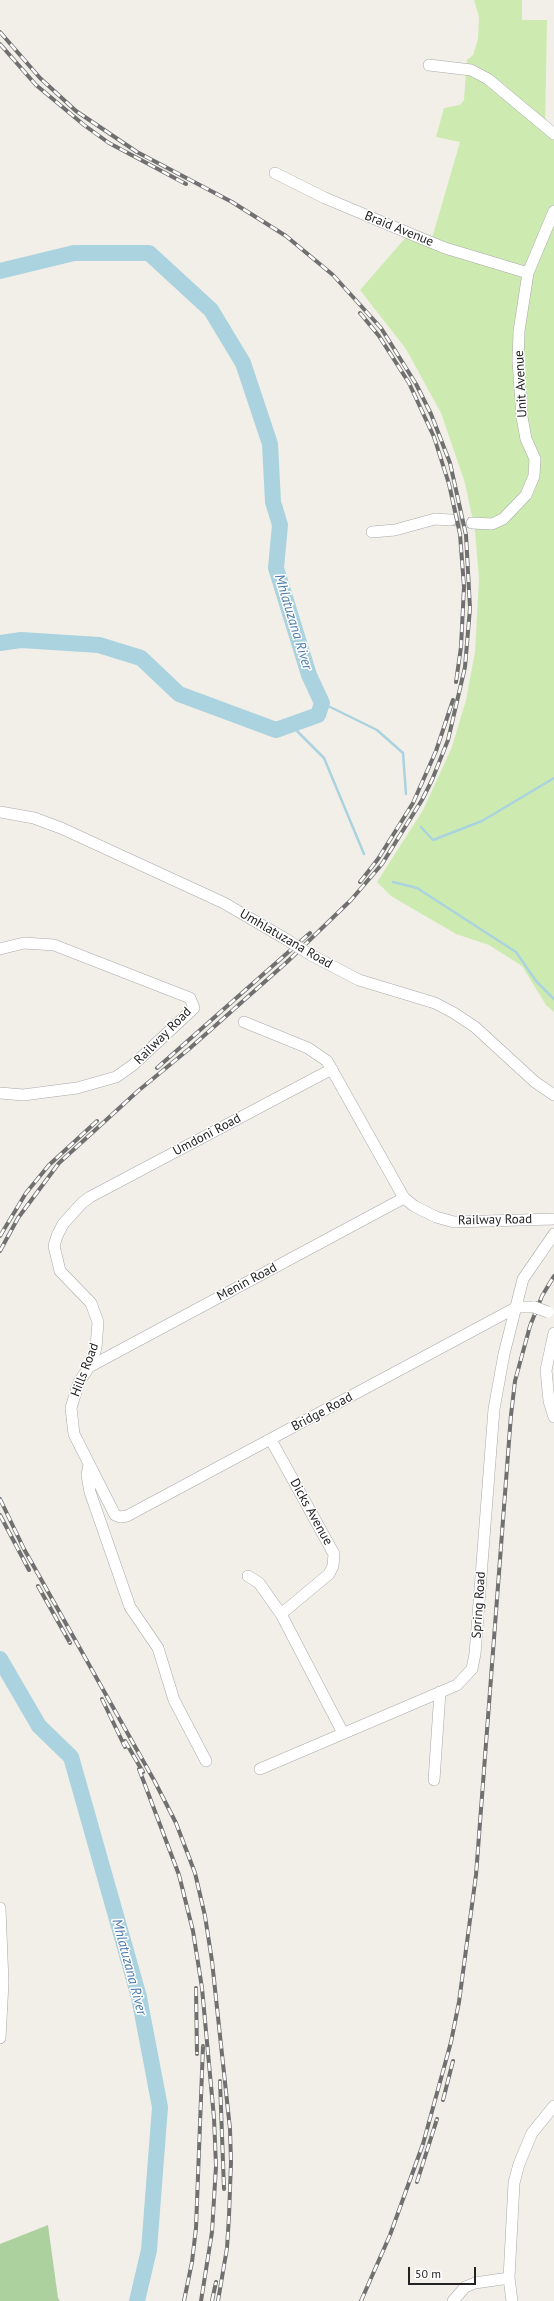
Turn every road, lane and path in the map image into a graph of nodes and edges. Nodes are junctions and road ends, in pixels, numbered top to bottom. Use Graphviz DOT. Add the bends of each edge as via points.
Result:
graph roads {
  1 [pos="429,65"];
  2 [pos="554,134"];
  3 [pos="275,172"];
  4 [pos="554,210"];
  5 [pos="528,273"];
  6 [pos="451,520"];
  7 [pos="472,523"];
  8 [pos="372,532"];
  9 [pos="0,812"];
  10 [pos="0,949"];
  11 [pos="244,1022"];
  12 [pos="332,1069"];
  13 [pos="0,1093"];
  14 [pos="554,1095"];
  15 [pos="404,1198"];
  16 [pos="82,1203"];
  17 [pos="554,1219"];
  18 [pos="554,1234"];
  19 [pos="517,1307"];
  20 [pos="551,1313"];
  21 [pos="554,1333"];
  22 [pos="89,1367"];
  23 [pos="554,1418"];
  24 [pos="271,1440"];
  25 [pos="89,1464"];
  26 [pos="127,1516"];
  27 [pos="248,1576"];
  28 [pos="281,1614"];
  29 [pos="440,1692"];
  30 [pos="343,1733"];
  31 [pos="206,1761"];
  32 [pos="260,1770"];
  33 [pos="434,1780"];
  34 [pos="0,1908"];
  35 [pos="0,2038"];
  36 [pos="554,2106"];
  37 [pos="509,2278"];
  38 [pos="453,2301"];
  39 [pos="512,2301"];
  1 -- 2 [label="street" via="471,70 488,79"];
  3 -- 5 [label="street, Braid Avenue" via="325,198 438,245"];
  4 -- 5 [label="street, Unit Avenue"];
  5 -- 7 [label="street, Unit Avenue" via="521,311 518,360 522,417 526,439 535,459 534,476 526,495 503,519 492,524"];
  6 -- 8 [label="street" via="435,519 395,530"];
  9 -- 14 [label="street, Umhlatuzana Road, bridge" via="34,818 61,828 224,903 311,955 359,980 435,1003 475,1028"];
  10 -- 13 [label="street, Railway Road" via="24,943 54,945 190,998 194,1008 133,1065 116,1076 77,1088 23,1095"];
  11 -- 12 [label="street, Railway Road" via="308,1048 327,1061"];
  12 -- 15 [label="street, Railway Road"];
  12 -- 16 [label="street, Umdoni Road"];
  15 -- 17 [label="street, Railway Road" via="426,1213 454,1222"];
  15 -- 22 [label="street, Menin Road"];
  16 -- 22 [label="street, Hills Road" via="63,1224 54,1246 60,1271 92,1303 97,1315 98,1334"];
  18 -- 19 [label="street" via="523,1279"];
  19 -- 20 [label="street, bridge" via="534,1307"];
  19 -- 24 [label="street, Bridge Road"];
  19 -- 29 [label="street, Spring Road" via="504,1354 494,1409 475,1654 472,1669 466,1678"];
  21 -- 23 [label="street" via="546,1370 549,1401"];
  22 -- 25 [label="street, Hills Road" via="79,1382 71,1408 74,1434"];
  24 -- 26 [label="street, Bridge Road"];
  24 -- 28 [label="street, Dicks Avenue" via="334,1554 329,1574"];
  25 -- 26 [label="street, Hills Road" via="115,1515 120,1518"];
  25 -- 31 [label="street" via="87,1475 90,1492 130,1607 158,1648 174,1700"];
  27 -- 28 [label="street" via="259,1583"];
  28 -- 30 [label="street"];
  29 -- 30 [label="street, Spring Road"];
  29 -- 33 [label="street"];
  30 -- 32 [label="street, Spring Road"];
  34 -- 35 [label="street"];
  36 -- 37 [label="street" via="532,2132 519,2164 511,2214"];
  37 -- 38 [label="street" via="465,2287"];
  37 -- 39 [label="street"];
}
